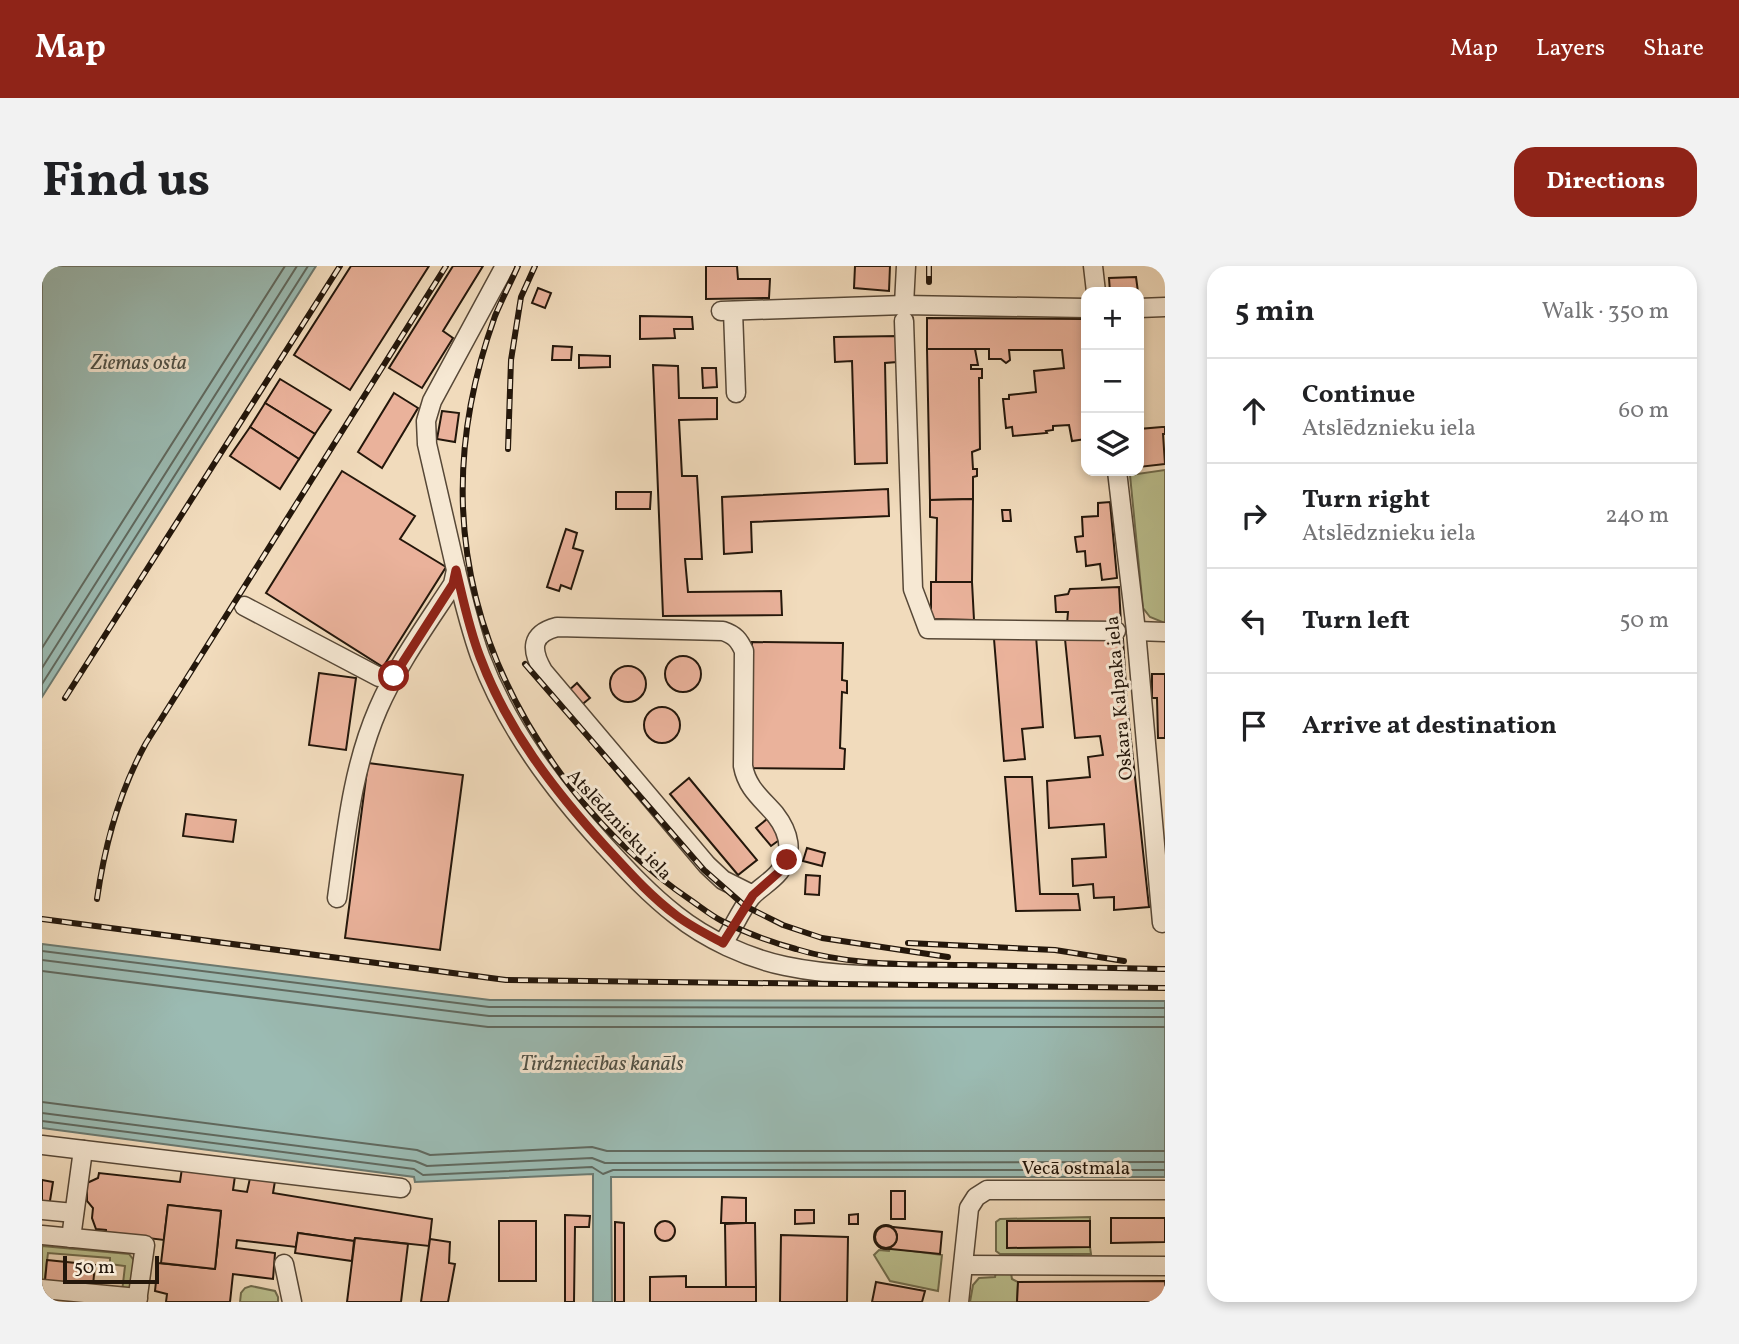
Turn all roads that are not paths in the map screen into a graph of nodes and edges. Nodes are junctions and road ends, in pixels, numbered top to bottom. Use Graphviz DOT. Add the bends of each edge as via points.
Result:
graph roads {
  1 [pos="505,266"];
  2 [pos="906,266"];
  3 [pos="1093,266"];
  4 [pos="1095,287"];
  5 [pos="1165,307"];
  6 [pos="1081,308"];
  7 [pos="1144,308"];
  8 [pos="904,313"];
  9 [pos="736,393"];
  10 [pos="1118,476"];
  11 [pos="456,570"];
  12 [pos="244,606"];
  13 [pos="1116,631"];
  14 [pos="1136,632"];
  15 [pos="1165,632"];
  16 [pos="394,676"];
  17 [pos="753,895"];
  18 [pos="337,898"];
  19 [pos="1162,923"];
  20 [pos="723,943"];
  21 [pos="1165,978"];
  22 [pos="42,1145"];
  23 [pos="83,1150"];
  24 [pos="401,1188"];
  25 [pos="1165,1190"];
  26 [pos="42,1210"];
  27 [pos="75,1213"];
  28 [pos="42,1236"];
  29 [pos="71,1238"];
  30 [pos="284,1264"];
  31 [pos="964,1265"];
  32 [pos="1165,1266"];
  33 [pos="42,1289"];
  34 [pos="137,1300"];
  35 [pos="292,1302"];
  36 [pos="958,1302"];
  1 -- 11 [label="street, Atslēdznieku iela" via="432,401 426,421 427,444"];
  2 -- 8 [label="street"];
  3 -- 4 [label="street"];
  5 -- 7 [label="street"];
  6 -- 8 [label="street"];
  8 -- 9 [label="street" via="727,311"];
  8 -- 13 [label="street" via="913,589 928,629"];
  10 -- 14 [label="street, Oskara Kalpaka iela"];
  11 -- 16 [label="street" via="453,584"];
  11 -- 20 [label="street, Atslēdznieku iela" via="480,658 536,763 635,879 677,916"];
  12 -- 16 [label="street" via="379,677"];
  14 -- 15 [label="street"];
  14 -- 19 [label="street, Oskara Kalpaka iela"];
  16 -- 18 [label="street" via="354,782"];
  17 -- 17 [label="street" via="779,872 789,848 788,832 745,777 744,651 740,642 723,631 544,630 534,647 543,671 707,865 723,880"];
  17 -- 20 [label="street"];
  20 -- 21 [label="street, Atslēdznieku iela" via="785,966 830,972"];
  22 -- 23 [label="street"];
  23 -- 24 [label="street"];
  23 -- 27 [label="street"];
  25 -- 31 [label="street, Vecā ostmala" via="987,1190 969,1208"];
  26 -- 27 [label="street"];
  27 -- 29 [label="street"];
  28 -- 29 [label="street"];
  29 -- 34 [label="street" via="145,1245"];
  30 -- 35 [label="street"];
  31 -- 32 [label="street"];
  31 -- 36 [label="street"];
  33 -- 34 [label="street"];
}
